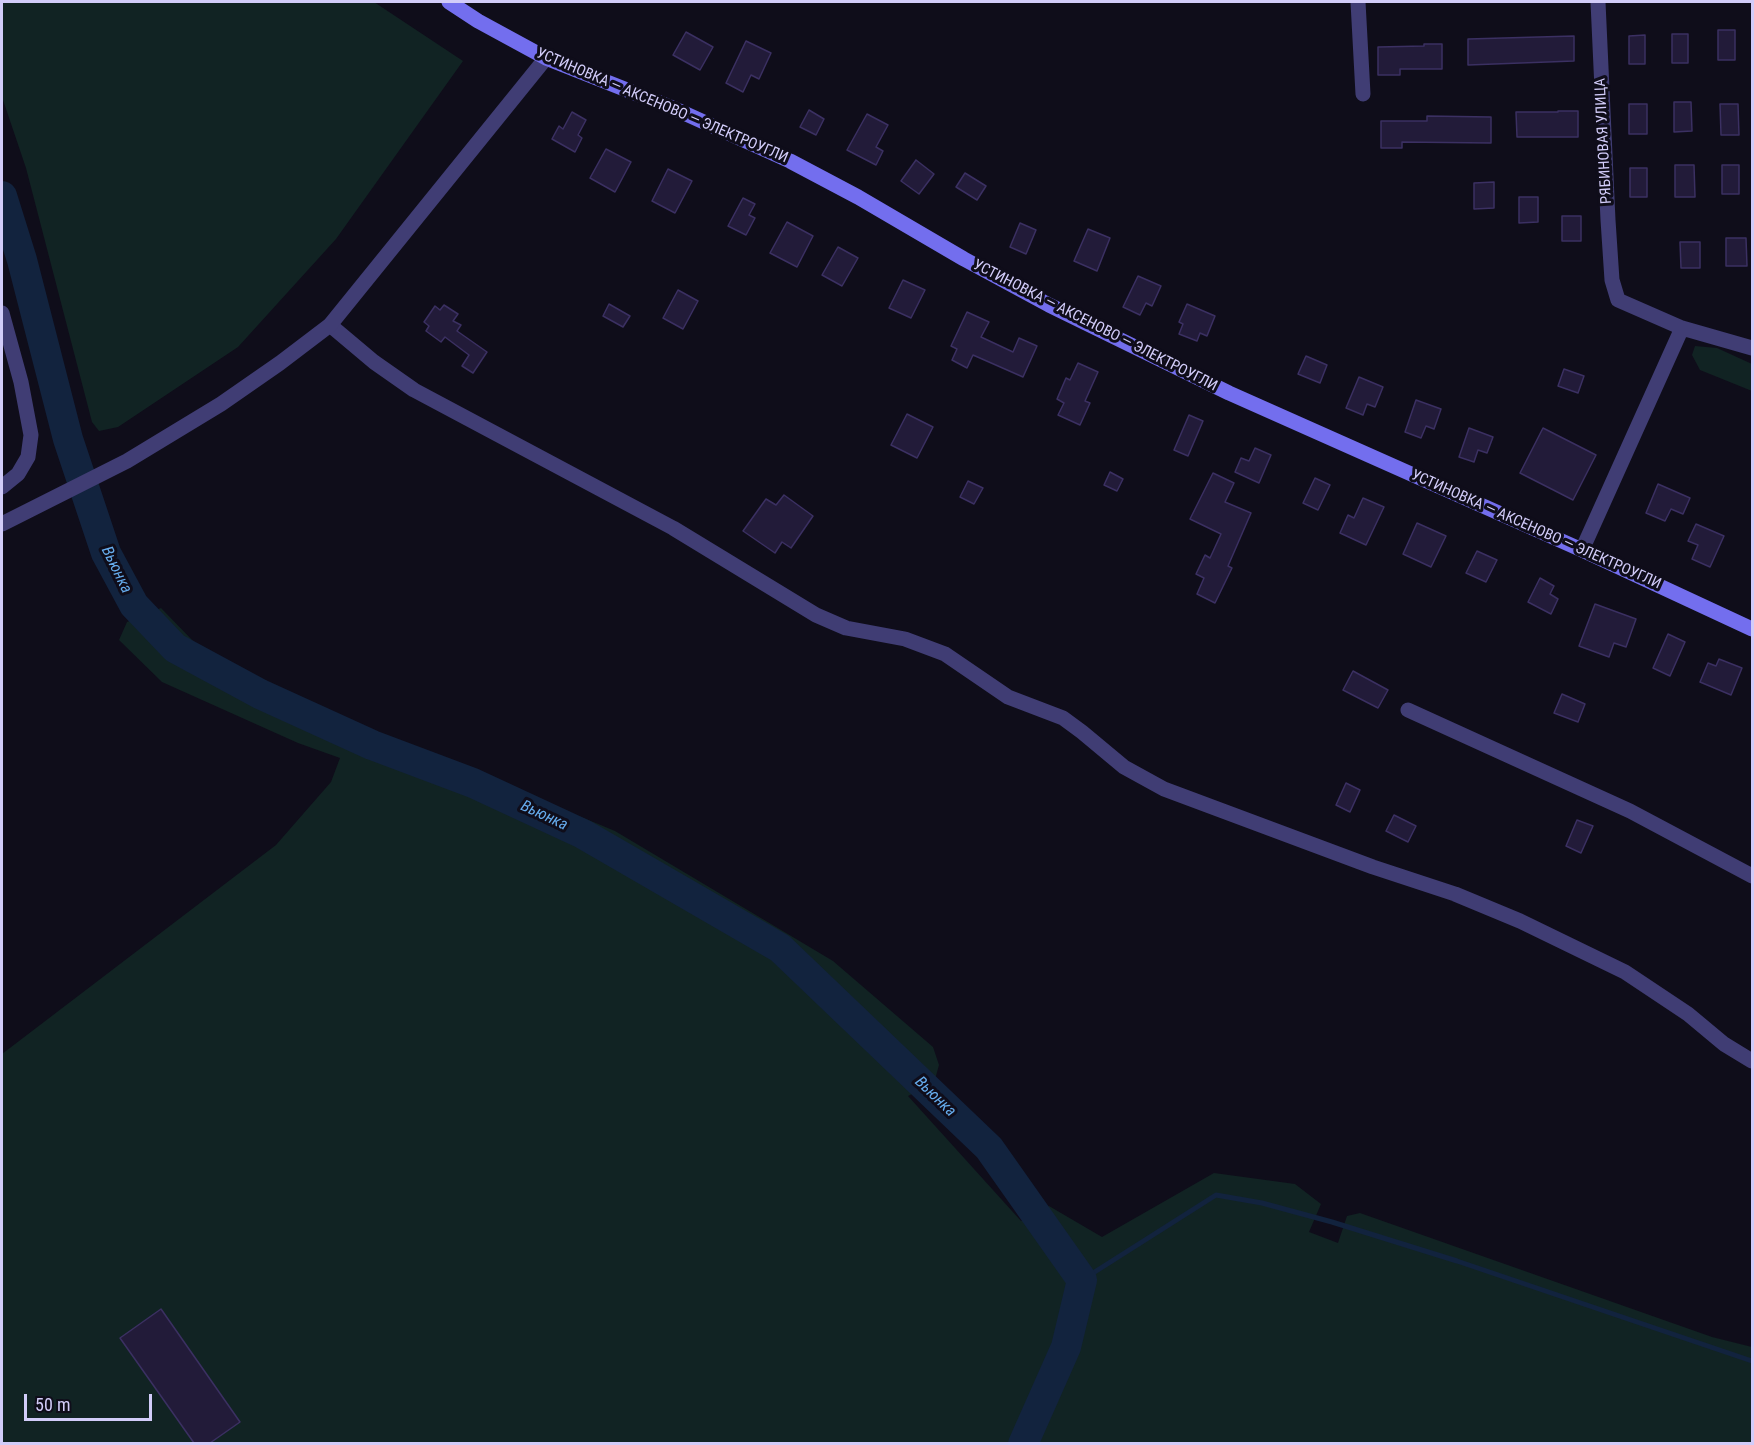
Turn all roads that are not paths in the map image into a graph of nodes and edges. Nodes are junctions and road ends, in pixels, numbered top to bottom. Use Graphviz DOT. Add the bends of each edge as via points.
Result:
graph roads {
  1 [pos="449,2"];
  2 [pos="1358,2"];
  3 [pos="1598,2"];
  4 [pos="546,57"];
  5 [pos="1363,94"];
  6 [pos="2,313"];
  7 [pos="330,325"];
  8 [pos="1682,328"];
  9 [pos="1752,348"];
  10 [pos="2,487"];
  11 [pos="2,524"];
  12 [pos="1582,550"];
  13 [pos="1752,628"];
  14 [pos="1408,710"];
  15 [pos="1752,876"];
  16 [pos="1752,1061"];
  1 -- 4 [label="main road, УСТИНОВКА — АКСЕНОВО — ЭЛЕКТРОУГЛИ"];
  2 -- 5 [label="street"];
  3 -- 8 [label="street, РЯБИНОВАЯ УЛИЦА" via="1612,280 1618,300"];
  4 -- 7 [label="street"];
  4 -- 12 [label="main road, УСТИНОВКА — АКСЕНОВО — ЭЛЕКТРОУГЛИ" via="790,161 1102,331 1229,393"];
  6 -- 10 [label="street" via="31,435 28,457 18,474"];
  7 -- 11 [label="street" via="221,404 127,461"];
  7 -- 16 [label="street" via="414,390 673,528 816,615 846,628 905,639 945,654 1008,697 1062,718 1124,767 1164,789 1520,921 1625,972"];
  8 -- 9 [label="street"];
  8 -- 12 [label="street"];
  12 -- 13 [label="main road, УСТИНОВКА — АКСЕНОВО — ЭЛЕКТРОУГЛИ"];
  14 -- 15 [label="street" via="1630,811"];
}
